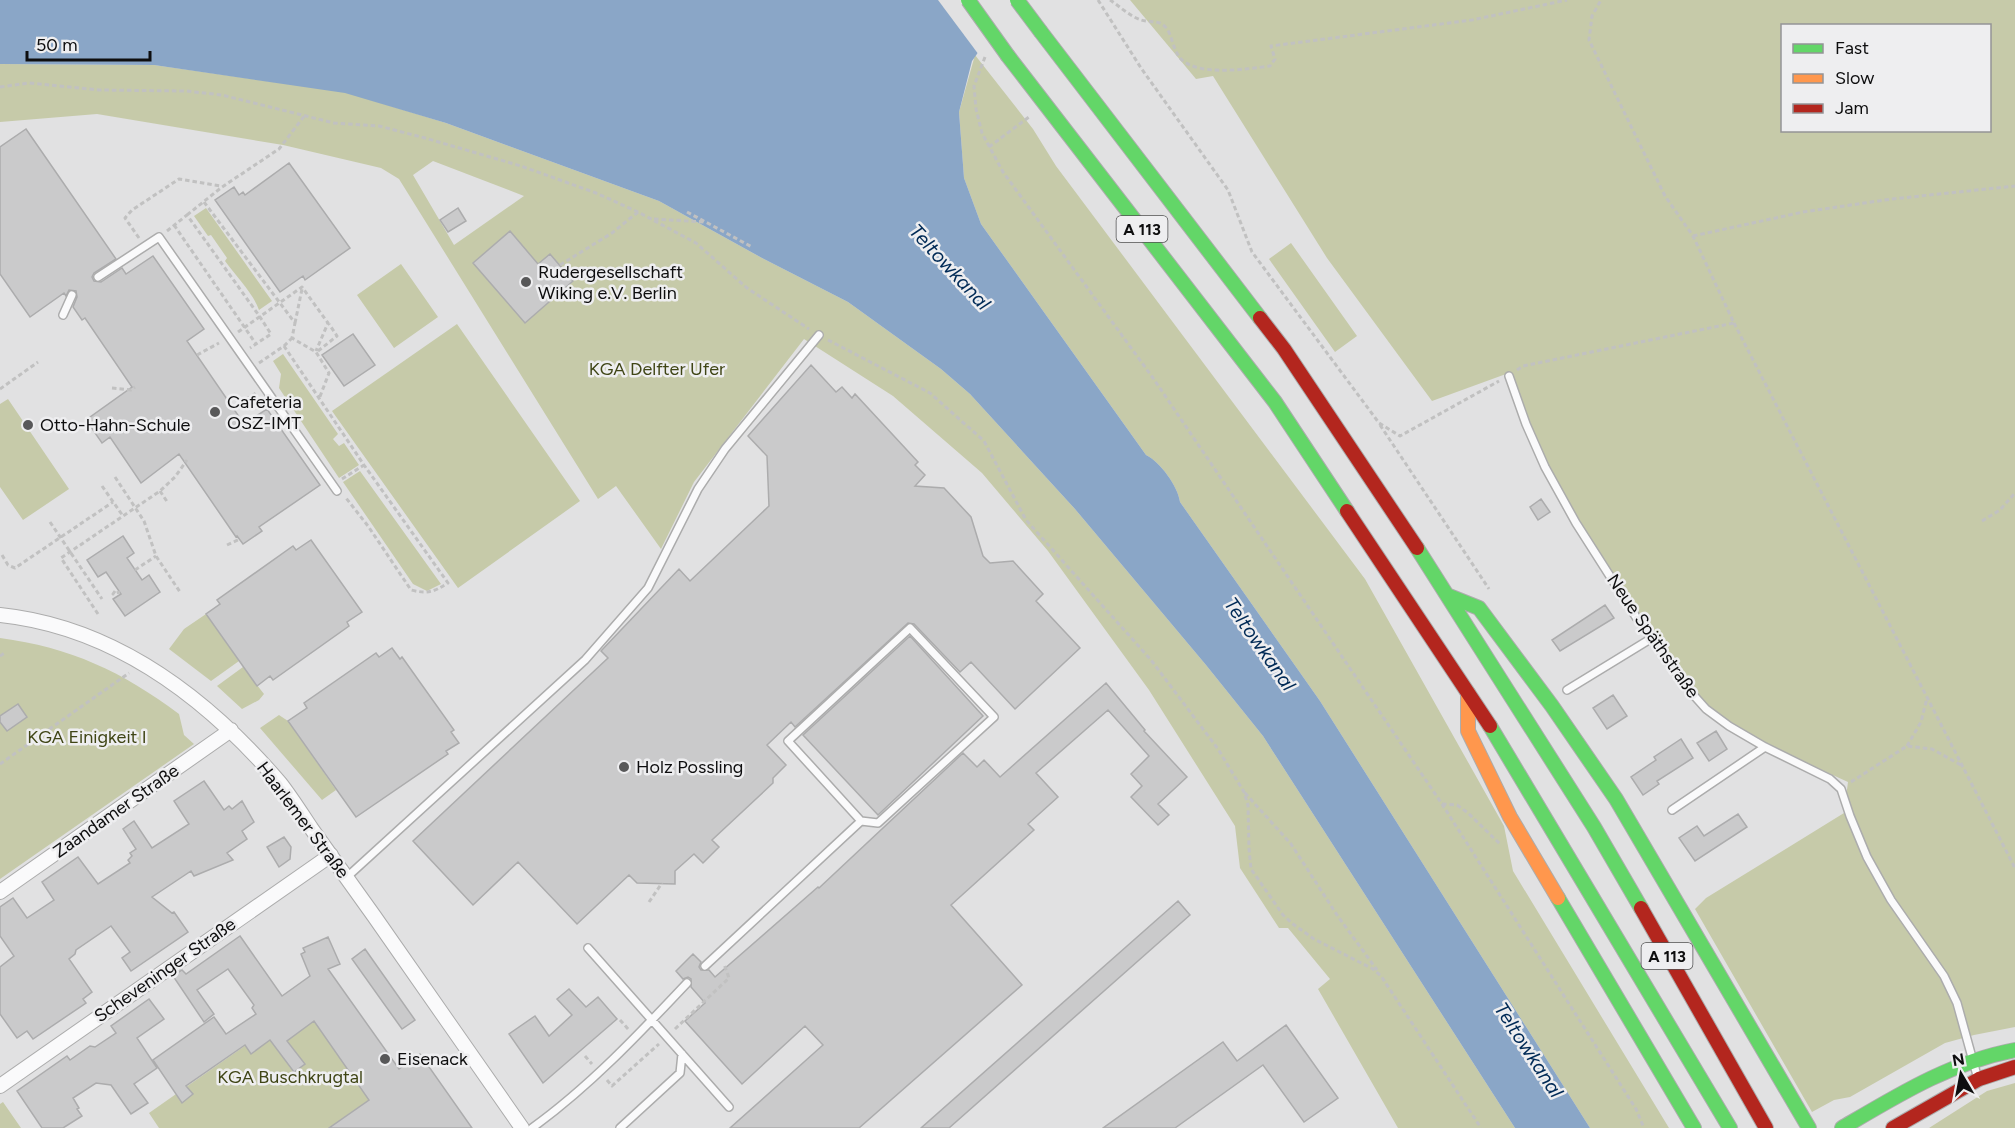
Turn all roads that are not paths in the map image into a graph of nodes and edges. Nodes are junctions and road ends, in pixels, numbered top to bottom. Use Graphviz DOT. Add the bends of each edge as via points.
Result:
graph roads {
  1 [pos="968,0"];
  2 [pos="1017,0"];
  3 [pos="98,277"];
  4 [pos="72,295"];
  5 [pos="63,315"];
  6 [pos="819,335"];
  7 [pos="1509,376"];
  8 [pos="335,488"];
  9 [pos="1449,596"];
  10 [pos="0,615"];
  11 [pos="1652,638"];
  12 [pos="1567,690"];
  13 [pos="1468,693"];
  14 [pos="231,730"];
  15 [pos="1765,747"];
  16 [pos="1672,810"];
  17 [pos="861,821"];
  18 [pos="331,855"];
  19 [pos="347,877"];
  20 [pos="0,892"];
  21 [pos="588,948"];
  22 [pos="705,966"];
  23 [pos="687,983"];
  24 [pos="652,1020"];
  25 [pos="2015,1050"];
  26 [pos="682,1054"];
  27 [pos="1972,1059"];
  28 [pos="2015,1067"];
  29 [pos="1978,1079"];
  30 [pos="0,1086"];
  31 [pos="729,1107"];
  32 [pos="522,1128"];
  33 [pos="532,1128"];
  34 [pos="620,1128"];
  35 [pos="1694,1128"];
  36 [pos="1730,1128"];
  37 [pos="1766,1128"];
  38 [pos="1809,1128"];
  39 [pos="1842,1128"];
  40 [pos="1893,1128"];
  1 -- 13 [label="main road, A 113, bridge" via="1275,402"];
  2 -- 9 [label="main road, A 113, bridge" via="1284,349"];
  3 -- 8 [label="lane" via="159,237"];
  4 -- 5 [label="lane"];
  6 -- 19 [label="lane" via="725,449 698,489 648,588 585,660"];
  7 -- 11 [label="lane, Neue Späthstraße" via="1531,435 1575,523"];
  9 -- 37 [label="main road, A 113" via="1594,828"];
  9 -- 38 [label="main road" via="1479,608 1616,799"];
  10 -- 14 [label="street, Haarlemer Straße" via="50,624 110,645 170,680"];
  11 -- 12 [label="lane"];
  11 -- 15 [label="lane, Neue Späthstraße" via="1706,709"];
  13 -- 35 [label="main road" via="1468,731 1510,817"];
  13 -- 36 [label="main road, A 113"];
  14 -- 18 [label="street, Haarlemer Straße" via="281,785"];
  14 -- 20 [label="street, Zaandamer Straße"];
  15 -- 16 [label="lane"];
  15 -- 27 [label="lane, Neue Späthstraße" via="1808,766 1841,789 1872,866 1944,976 1957,1003"];
  17 -- 17 [label="lane" via="878,823 994,717 910,628 788,741"];
  17 -- 22 [label="lane"];
  18 -- 19 [label="street, Haarlemer Straße"];
  18 -- 30 [label="street, Scheveninger Straße"];
  19 -- 32 [label="street, Haarlemer Straße"];
  21 -- 24 [label="lane"];
  23 -- 24 [label="lane"];
  24 -- 26 [label="lane"];
  24 -- 33 [label="lane"];
  25 -- 27 [label="main road"];
  26 -- 31 [label="lane"];
  26 -- 34 [label="lane" via="680,1073"];
  27 -- 29 [label="lane"];
  27 -- 39 [label="main road" via="1940,1072"];
  28 -- 29 [label="main road"];
  29 -- 40 [label="main road"];
}
